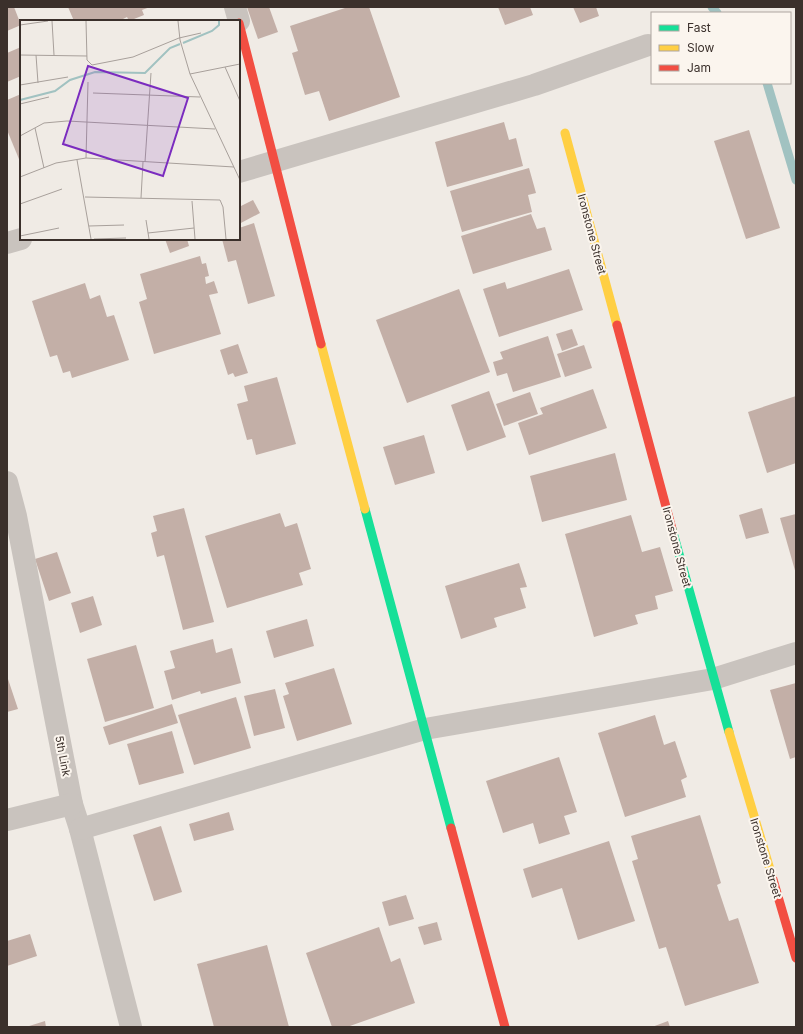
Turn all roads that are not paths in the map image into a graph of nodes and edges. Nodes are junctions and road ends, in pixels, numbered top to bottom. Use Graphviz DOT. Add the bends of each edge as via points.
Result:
graph roads {
  1 [pos="235,7"];
  2 [pos="238,20"];
  3 [pos="240,26"];
  4 [pos="648,45"];
  5 [pos="565,133"];
  6 [pos="275,161"];
  7 [pos="240,172"];
  8 [pos="20,239"];
  9 [pos="7,243"];
  10 [pos="7,482"];
  11 [pos="796,653"];
  12 [pos="713,679"];
  13 [pos="425,728"];
  14 [pos="72,804"];
  15 [pos="7,820"];
  16 [pos="80,829"];
  17 [pos="796,958"];
  18 [pos="131,1027"];
  19 [pos="506,1027"];
  1 -- 2 [label="street"];
  3 -- 6 [label="street"];
  4 -- 6 [label="street" via="534,85"];
  5 -- 12 [label="street, Ironstone Street"];
  6 -- 7 [label="street"];
  6 -- 13 [label="street" via="300,266"];
  8 -- 9 [label="street"];
  10 -- 14 [label="street, 5th Link" via="16,516"];
  11 -- 12 [label="street"];
  12 -- 13 [label="street"];
  12 -- 17 [label="street, Ironstone Street"];
  13 -- 16 [label="street"];
  13 -- 19 [label="street"];
  14 -- 15 [label="street"];
  14 -- 16 [label="street, 5th Link"];
  16 -- 18 [label="street, 5th Link"];
}
